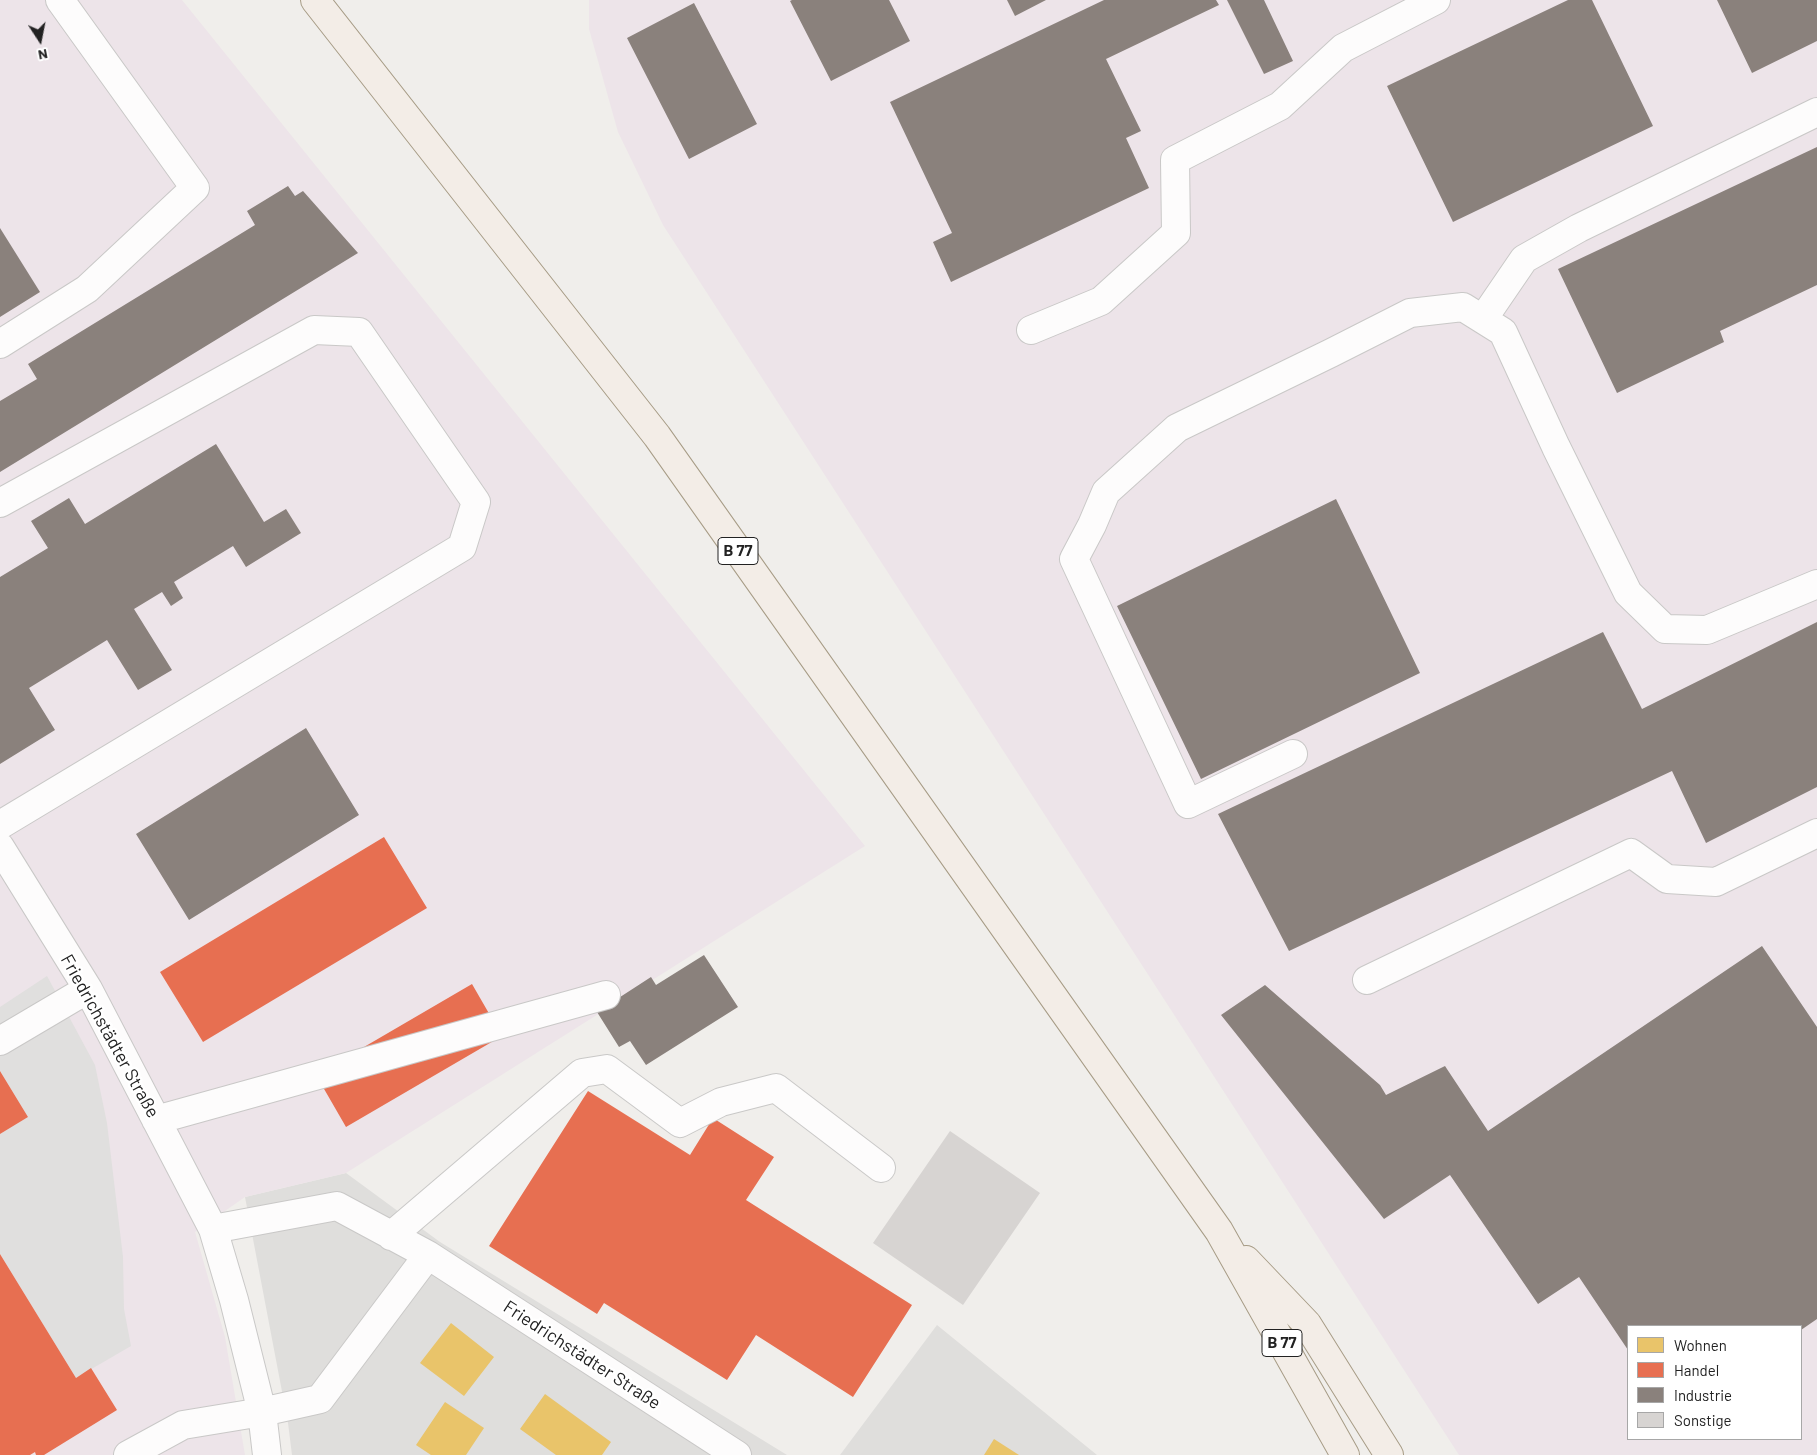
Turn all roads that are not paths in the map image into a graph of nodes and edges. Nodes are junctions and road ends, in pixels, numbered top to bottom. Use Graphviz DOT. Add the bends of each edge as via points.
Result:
graph roads {
  1 [pos="60,0"];
  2 [pos="315,0"];
  3 [pos="1436,0"];
  4 [pos="1817,112"];
  5 [pos="1483,320"];
  6 [pos="1031,330"];
  7 [pos="0,344"];
  8 [pos="0,503"];
  9 [pos="1817,584"];
  10 [pos="1293,754"];
  11 [pos="0,825"];
  12 [pos="1817,833"];
  13 [pos="0,847"];
  14 [pos="1367,980"];
  15 [pos="88,989"];
  16 [pos="606,995"];
  17 [pos="0,1041"];
  18 [pos="156,1120"];
  19 [pos="882,1168"];
  20 [pos="213,1229"];
  21 [pos="1219,1231"];
  22 [pos="391,1236"];
  23 [pos="428,1255"];
  24 [pos="262,1412"];
  25 [pos="128,1455"];
  26 [pos="267,1455"];
  27 [pos="737,1455"];
  28 [pos="1346,1455"];
  29 [pos="1389,1455"];
  1 -- 7 [label="street" via="196,188 87,289"];
  2 -- 21 [label="main road, B 77" via="657,436"];
  3 -- 6 [label="street" via="1343,48 1280,106 1175,160 1176,233 1101,301"];
  4 -- 5 [label="street" via="1579,228 1524,259"];
  5 -- 9 [label="street" via="1503,332 1628,592 1665,629 1707,630"];
  5 -- 10 [label="street" via="1463,307 1410,313 1177,428 1106,492 1074,558 1188,804"];
  8 -- 11 [label="street" via="314,330 359,332 476,502 462,547"];
  12 -- 14 [label="street" via="1716,882 1667,879 1631,853"];
  13 -- 15 [label="street, Friedrichstädter Straße"];
  15 -- 17 [label="street"];
  15 -- 18 [label="street, Friedrichstädter Straße"];
  16 -- 18 [label="street"];
  18 -- 20 [label="street, Friedrichstädter Straße"];
  19 -- 22 [label="street" via="776,1088 721,1102 680,1123 607,1069 582,1073"];
  20 -- 22 [label="street, Friedrichstädter Straße" via="337,1206"];
  20 -- 24 [label="street, Friedrichstädter Straße"];
  21 -- 28 [label="main road, B 77"];
  21 -- 29 [label="main road" via="1307,1324"];
  22 -- 23 [label="street, Friedrichstädter Straße"];
  23 -- 24 [label="street" via="320,1399"];
  23 -- 27 [label="street, Friedrichstädter Straße"];
  24 -- 25 [label="street" via="183,1425"];
  24 -- 26 [label="street, Friedrichstädter Straße"];
}
